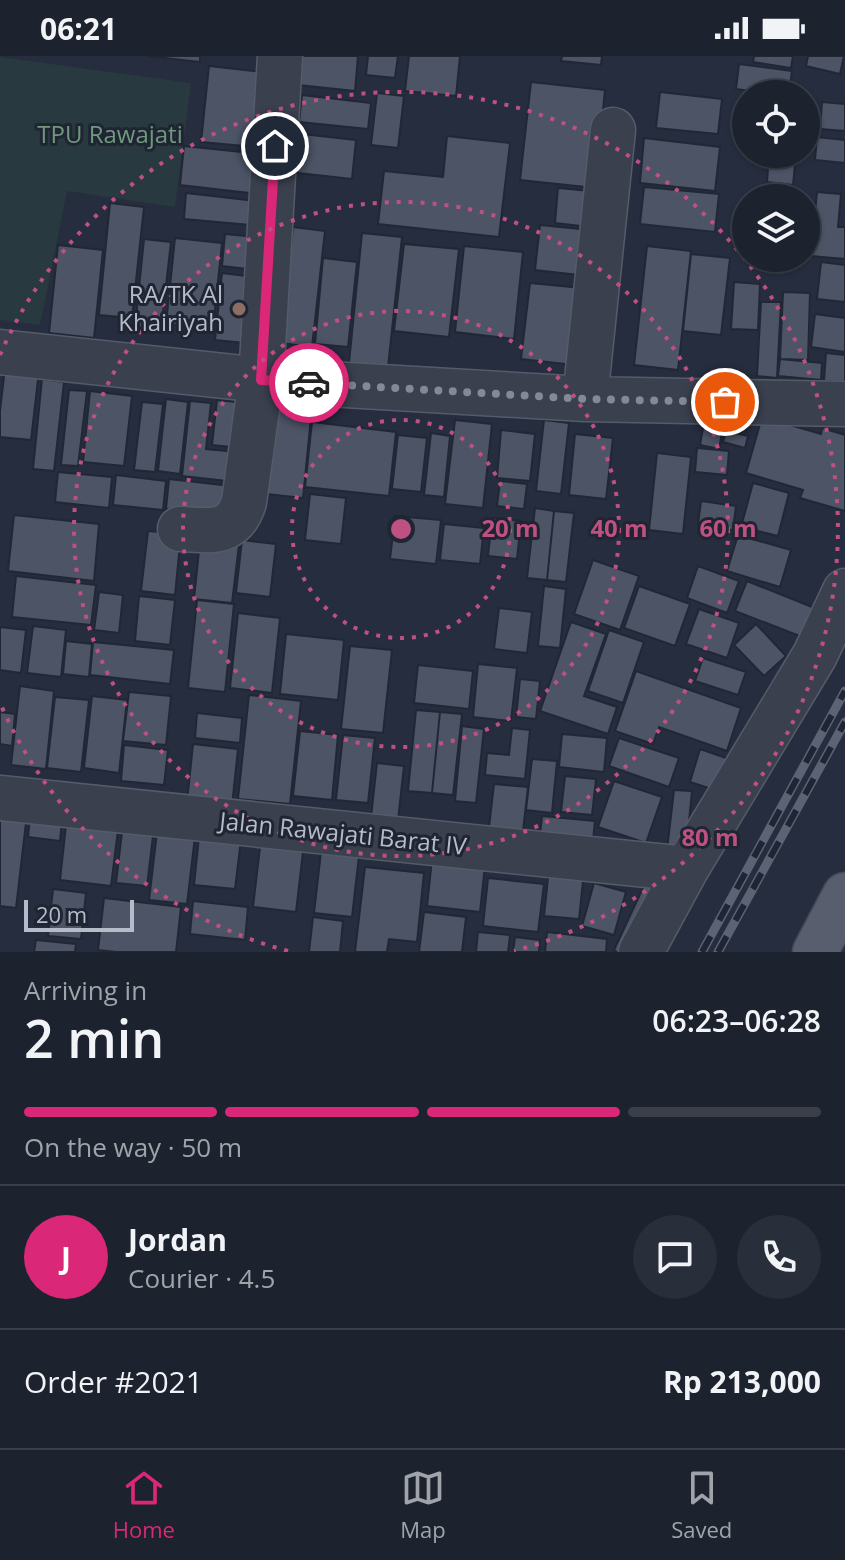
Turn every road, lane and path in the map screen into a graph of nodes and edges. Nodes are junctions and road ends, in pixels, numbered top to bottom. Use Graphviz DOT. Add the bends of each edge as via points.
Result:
graph roads {
  1 [pos="280,56"];
  2 [pos="613,130"];
  3 [pos="0,352"];
  4 [pos="261,380"];
  5 [pos="585,399"];
  6 [pos="845,404"];
  7 [pos="180,529"];
  8 [pos="845,591"];
  9 [pos="0,798"];
  10 [pos="686,869"];
  11 [pos="845,895"];
  12 [pos="641,952"];
  13 [pos="815,952"];
  1 -- 4 [label="street"];
  2 -- 5 [label="street"];
  3 -- 4 [label="street"];
  4 -- 5 [label="street"];
  4 -- 7 [label="street" via="239,516 218,530"];
  5 -- 6 [label="street"];
  8 -- 10 [label="street" via="815,655"];
  9 -- 10 [label="street, Jalan Rawajati Barat IV"];
  10 -- 12 [label="street"];
  11 -- 13 [label="main road"];
}
